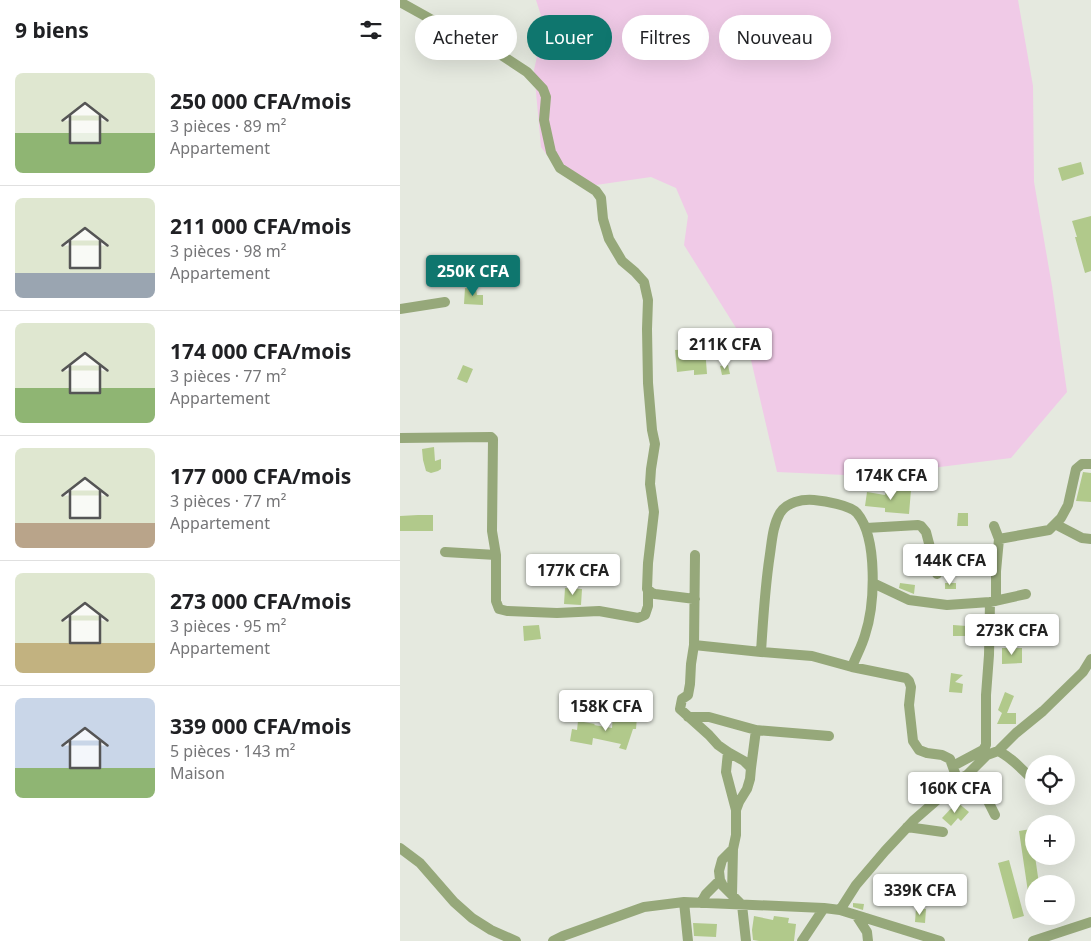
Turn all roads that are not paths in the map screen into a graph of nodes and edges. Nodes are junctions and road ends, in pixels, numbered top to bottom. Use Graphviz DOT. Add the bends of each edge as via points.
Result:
graph roads {
  1 [pos="400,2"];
  2 [pos="445,302"];
  3 [pos="400,309"];
  4 [pos="400,438"];
  5 [pos="1091,464"];
  6 [pos="1055,524"];
  7 [pos="994,526"];
  8 [pos="866,528"];
  9 [pos="999,539"];
  10 [pos="1091,539"];
  11 [pos="445,552"];
  12 [pos="496,554"];
  13 [pos="695,555"];
  14 [pos="937,574"];
  15 [pos="873,583"];
  16 [pos="648,591"];
  17 [pos="1026,594"];
  18 [pos="695,600"];
  19 [pos="993,601"];
  20 [pos="694,645"];
  21 [pos="761,652"];
  22 [pos="1091,659"];
  23 [pos="852,667"];
  24 [pos="688,717"];
  25 [pos="709,717"];
  26 [pos="756,730"];
  27 [pos="829,736"];
  28 [pos="718,745"];
  29 [pos="998,751"];
  30 [pos="728,752"];
  31 [pos="985,752"];
  32 [pos="953,766"];
  33 [pos="751,768"];
  34 [pos="1025,772"];
  35 [pos="967,775"];
  36 [pos="954,782"];
  37 [pos="736,810"];
  38 [pos="995,815"];
  39 [pos="907,827"];
  40 [pos="943,832"];
  41 [pos="400,848"];
  42 [pos="733,849"];
  43 [pos="720,880"];
  44 [pos="732,895"];
  45 [pos="684,902"];
  46 [pos="701,903"];
  47 [pos="742,905"];
  48 [pos="824,908"];
  49 [pos="840,910"];
  50 [pos="856,915"];
  51 [pos="1091,922"];
  52 [pos="516,941"];
  53 [pos="553,941"];
  54 [pos="688,941"];
  55 [pos="746,941"];
  56 [pos="802,941"];
  57 [pos="868,941"];
  58 [pos="940,941"];
  59 [pos="1033,941"];
  1 -- 16 [label="street" via="454,32 480,41 527,72 543,89 546,97 544,120 551,152 560,168 596,191 601,198 609,239 622,261 644,282 648,300 648,383 655,444 650,484 654,512"];
  2 -- 3 [label="street"];
  4 -- 12 [label="street" via="493,439 492,531"];
  5 -- 6 [label="street" via="1076,468 1068,505"];
  6 -- 9 [label="street" via="1049,530"];
  6 -- 10 [label="street" via="1082,538"];
  7 -- 9 [label="street"];
  8 -- 14 [label="street" via="921,526 926,532"];
  8 -- 15 [label="street"];
  8 -- 21 [label="street" via="856,512 821,501 790,504 781,512 774,530 767,572"];
  9 -- 19 [label="street"];
  11 -- 12 [label="street"];
  12 -- 16 [label="street" via="496,601 499,609 507,611 599,611 638,618 645,615"];
  13 -- 18 [label="street"];
  15 -- 19 [label="street" via="909,600 946,605"];
  15 -- 23 [label="street" via="870,617"];
  16 -- 18 [label="street"];
  17 -- 19 [label="street"];
  18 -- 20 [label="street"];
  19 -- 31 [label="street"];
  20 -- 21 [label="street"];
  20 -- 24 [label="street" via="688,695 680,704 680,709"];
  21 -- 23 [label="street" via="812,656"];
  22 -- 29 [label="street" via="1083,672"];
  23 -- 32 [label="street" via="906,678 911,687 909,705 913,741 919,750 942,755 950,759"];
  24 -- 25 [label="street"];
  24 -- 28 [label="street"];
  25 -- 26 [label="street"];
  25 -- 28 [label="street"];
  26 -- 27 [label="street"];
  26 -- 33 [label="street"];
  28 -- 30 [label="street"];
  29 -- 31 [label="street"];
  29 -- 34 [label="street"];
  30 -- 33 [label="street"];
  30 -- 37 [label="street" via="726,772"];
  31 -- 32 [label="street"];
  31 -- 35 [label="street"];
  32 -- 36 [label="street"];
  33 -- 37 [label="street" via="747,789"];
  35 -- 36 [label="street"];
  35 -- 38 [label="street" via="982,789"];
  36 -- 39 [label="street"];
  37 -- 42 [label="street"];
  39 -- 40 [label="street"];
  39 -- 49 [label="street" via="856,885"];
  41 -- 52 [label="street" via="420,863 472,918"];
  42 -- 43 [label="street" via="722,860"];
  42 -- 44 [label="street"];
  43 -- 44 [label="street"];
  43 -- 46 [label="street"];
  44 -- 47 [label="street"];
  45 -- 46 [label="street"];
  45 -- 53 [label="street" via="644,907"];
  45 -- 54 [label="street"];
  46 -- 47 [label="street"];
  47 -- 48 [label="street"];
  47 -- 55 [label="street"];
  48 -- 49 [label="street"];
  48 -- 56 [label="street"];
  49 -- 50 [label="street"];
  50 -- 57 [label="street" via="867,932"];
  50 -- 58 [label="street"];
  51 -- 59 [label="street"];
}
